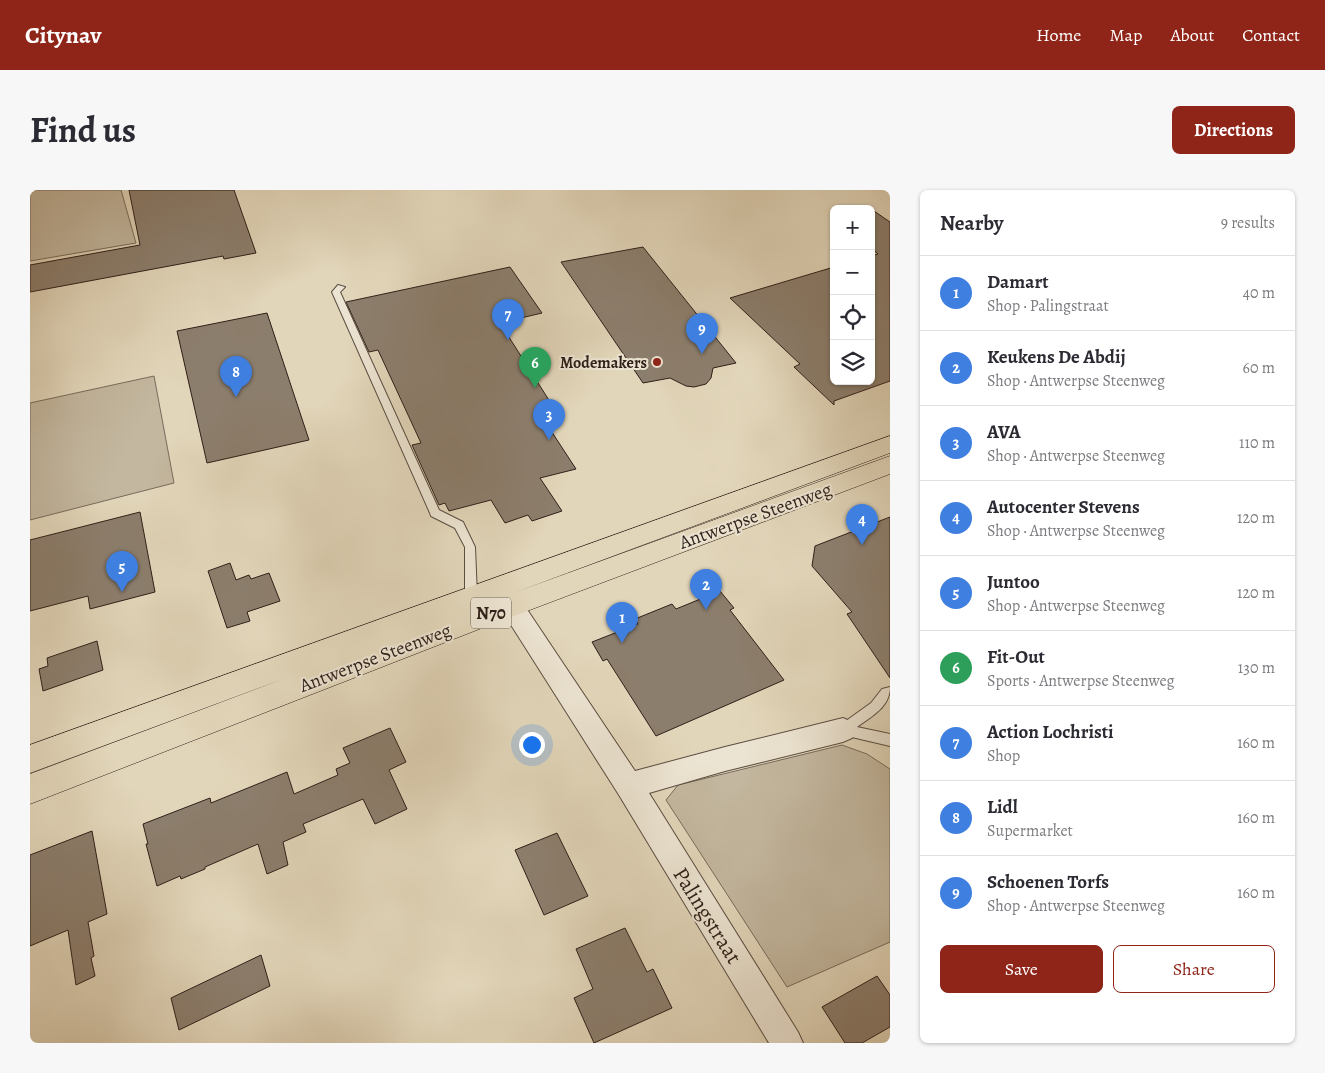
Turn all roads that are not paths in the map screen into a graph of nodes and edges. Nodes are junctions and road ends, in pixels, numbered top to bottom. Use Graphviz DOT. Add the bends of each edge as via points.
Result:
graph roads {
  1 [pos="341,287"];
  2 [pos="890,444"];
  3 [pos="890,465"];
  4 [pos="471,596"];
  5 [pos="505,596"];
  6 [pos="890,692"];
  7 [pos="843,730"];
  8 [pos="890,740"];
  9 [pos="30,759"];
  10 [pos="629,786"];
  11 [pos="30,788"];
  12 [pos="787,1043"];
  1 -- 4 [label="lane" via="336,292 435,513 459,525 470,547"];
  2 -- 5 [label="main road, Antwerpse Steenweg / N70"];
  3 -- 5 [label="main road, Antwerpse Steenweg / N70"];
  4 -- 5 [label="main road, Antwerpse Steenweg / N70"];
  4 -- 9 [label="main road, Antwerpse Steenweg / N70"];
  5 -- 10 [label="street, Palingstraat"];
  5 -- 11 [label="main road, Antwerpse Steenweg / N70"];
  6 -- 7 [label="lane"];
  7 -- 8 [label="lane"];
  7 -- 10 [label="street"];
  10 -- 12 [label="street, Palingstraat"];
}
